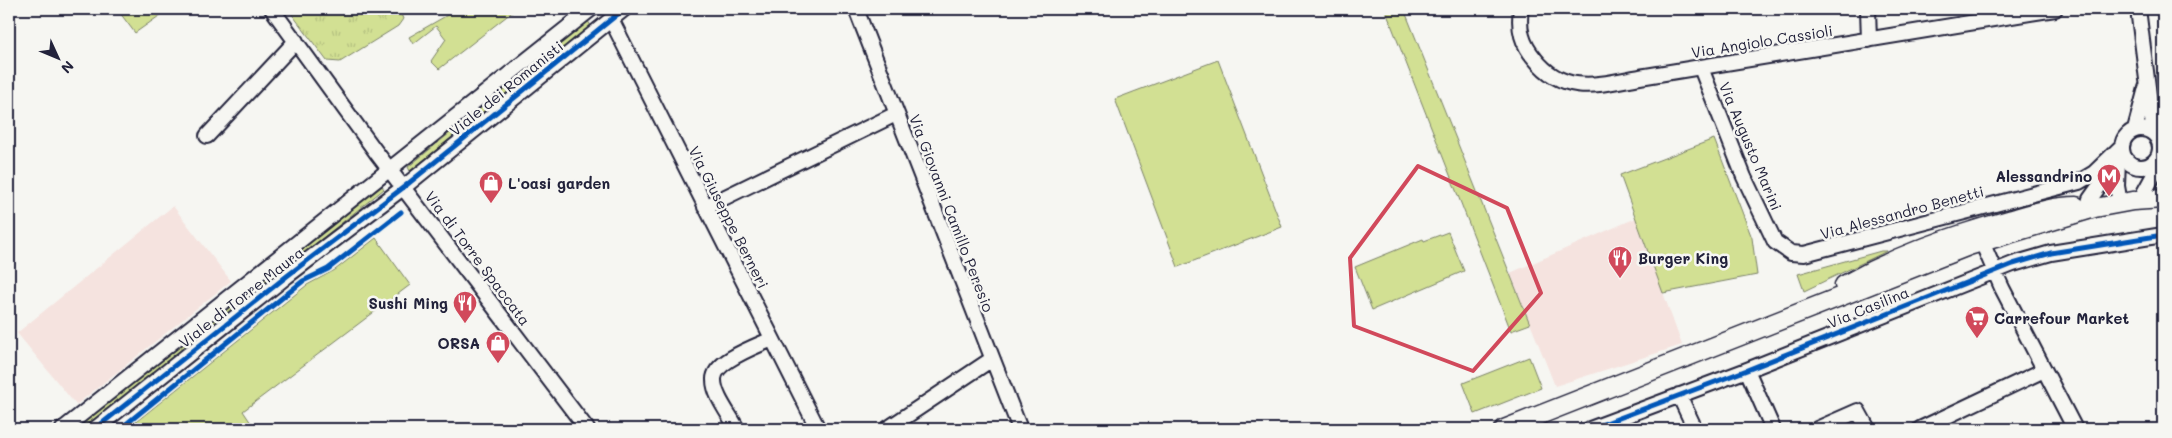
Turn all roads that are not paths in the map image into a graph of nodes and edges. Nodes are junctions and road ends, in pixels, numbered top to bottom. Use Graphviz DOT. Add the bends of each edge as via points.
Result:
graph roads {
  1 [pos="272,9"];
  2 [pos="591,9"];
  3 [pos="624,9"];
  4 [pos="856,9"];
  5 [pos="1521,9"];
  6 [pos="1868,9"];
  7 [pos="2055,9"];
  8 [pos="2138,9"];
  9 [pos="611,19"];
  10 [pos="1869,40"];
  11 [pos="296,41"];
  12 [pos="1701,68"];
  13 [pos="2146,85"];
  14 [pos="896,114"];
  15 [pos="2135,129"];
  16 [pos="207,136"];
  17 [pos="2158,136"];
  18 [pos="2120,153"];
  19 [pos="389,169"];
  20 [pos="2158,170"];
  21 [pos="404,187"];
  22 [pos="2163,199"];
  23 [pos="2140,200"];
  24 [pos="2120,203"];
  25 [pos="705,207"];
  26 [pos="2087,211"];
  27 [pos="2163,235"];
  28 [pos="1772,236"];
  29 [pos="1982,242"];
  30 [pos="1994,270"];
  31 [pos="1800,313"];
  32 [pos="772,339"];
  33 [pos="992,358"];
  34 [pos="1747,370"];
  35 [pos="2044,370"];
  36 [pos="1679,395"];
  37 [pos="1922,428"];
  38 [pos="63,429"];
  39 [pos="95,429"];
  40 [pos="587,429"];
  41 [pos="737,429"];
  42 [pos="818,429"];
  43 [pos="887,429"];
  44 [pos="1020,429"];
  45 [pos="1504,429"];
  46 [pos="1590,429"];
  47 [pos="1695,429"];
  48 [pos="1773,429"];
  49 [pos="1818,429"];
  50 [pos="1868,429"];
  51 [pos="2074,429"];
  1 -- 11 [label="street, Via di Torre Spaccata"];
  2 -- 19 [label="street, Viale dei Romanisti"];
  3 -- 9 [label="street, Viale dei Romanisti"];
  4 -- 14 [label="street, Via Giovanni Camillo Peresio"];
  5 -- 12 [label="street, Via Angiolo Cassioli" via="1520,30 1529,51 1546,72 1563,82 1590,84"];
  6 -- 10 [label="street"];
  7 -- 10 [label="street, Via Angiolo Cassioli"];
  8 -- 13 [label="street"];
  9 -- 21 [label="street, Viale dei Romanisti"];
  9 -- 25 [label="street, Via Giuseppe Berneri"];
  10 -- 12 [label="street, Via Angiolo Cassioli"];
  11 -- 16 [label="street"];
  11 -- 19 [label="street, Via di Torre Spaccata"];
  12 -- 28 [label="street, Via Augusto Marini" via="1744,177"];
  13 -- 15 [label="street"];
  13 -- 17 [label="street"];
  14 -- 25 [label="street"];
  14 -- 33 [label="street, Via Giovanni Camillo Peresio"];
  15 -- 17 [label="street" via="2145,129"];
  15 -- 18 [label="street" via="2126,136"];
  17 -- 20 [label="street"];
  18 -- 20 [label="street" via="2136,166"];
  18 -- 24 [label="street" via="2117,186"];
  18 -- 26 [label="street" via="2090,199"];
  18 -- 28 [label="street, Via Alessandro Benetti" via="2079,182 1841,246 1795,254 1778,247"];
  19 -- 21 [label="street, Via di Torre Spaccata"];
  19 -- 38 [label="street, Viale di Torre Maura"];
  20 -- 23 [label="street"];
  21 -- 39 [label="street, Viale di Torre Maura"];
  21 -- 40 [label="street, Via di Torre Spaccata"];
  22 -- 23 [label="main road, Via Casilina"];
  23 -- 24 [label="main road, Via Casilina"];
  24 -- 26 [label="main road, Via Casilina"];
  25 -- 32 [label="street, Via Giuseppe Berneri"];
  26 -- 29 [label="main road, Via Casilina"];
  26 -- 31 [label="main road, Via Casilina" via="2078,206 2062,207 1948,237 1868,272"];
  27 -- 30 [label="street, Via Casilina" via="2051,253"];
  29 -- 30 [label="street"];
  29 -- 31 [label="main road, Via Casilina"];
  30 -- 34 [label="street, Via Casilina"];
  30 -- 35 [label="street"];
  31 -- 45 [label="main road, Via Casilina"];
  32 -- 41 [label="street" via="727,361 715,372 716,389"];
  32 -- 42 [label="street, Via Giuseppe Berneri"];
  33 -- 43 [label="street"];
  33 -- 44 [label="street, Via Giovanni Camillo Peresio"];
  34 -- 36 [label="street, Via Casilina"];
  34 -- 48 [label="street"];
  35 -- 37 [label="street"];
  35 -- 51 [label="street"];
  36 -- 46 [label="street, Via Casilina"];
  36 -- 47 [label="street"];
  49 -- 50 [label="street" via="1858,411"];
}
